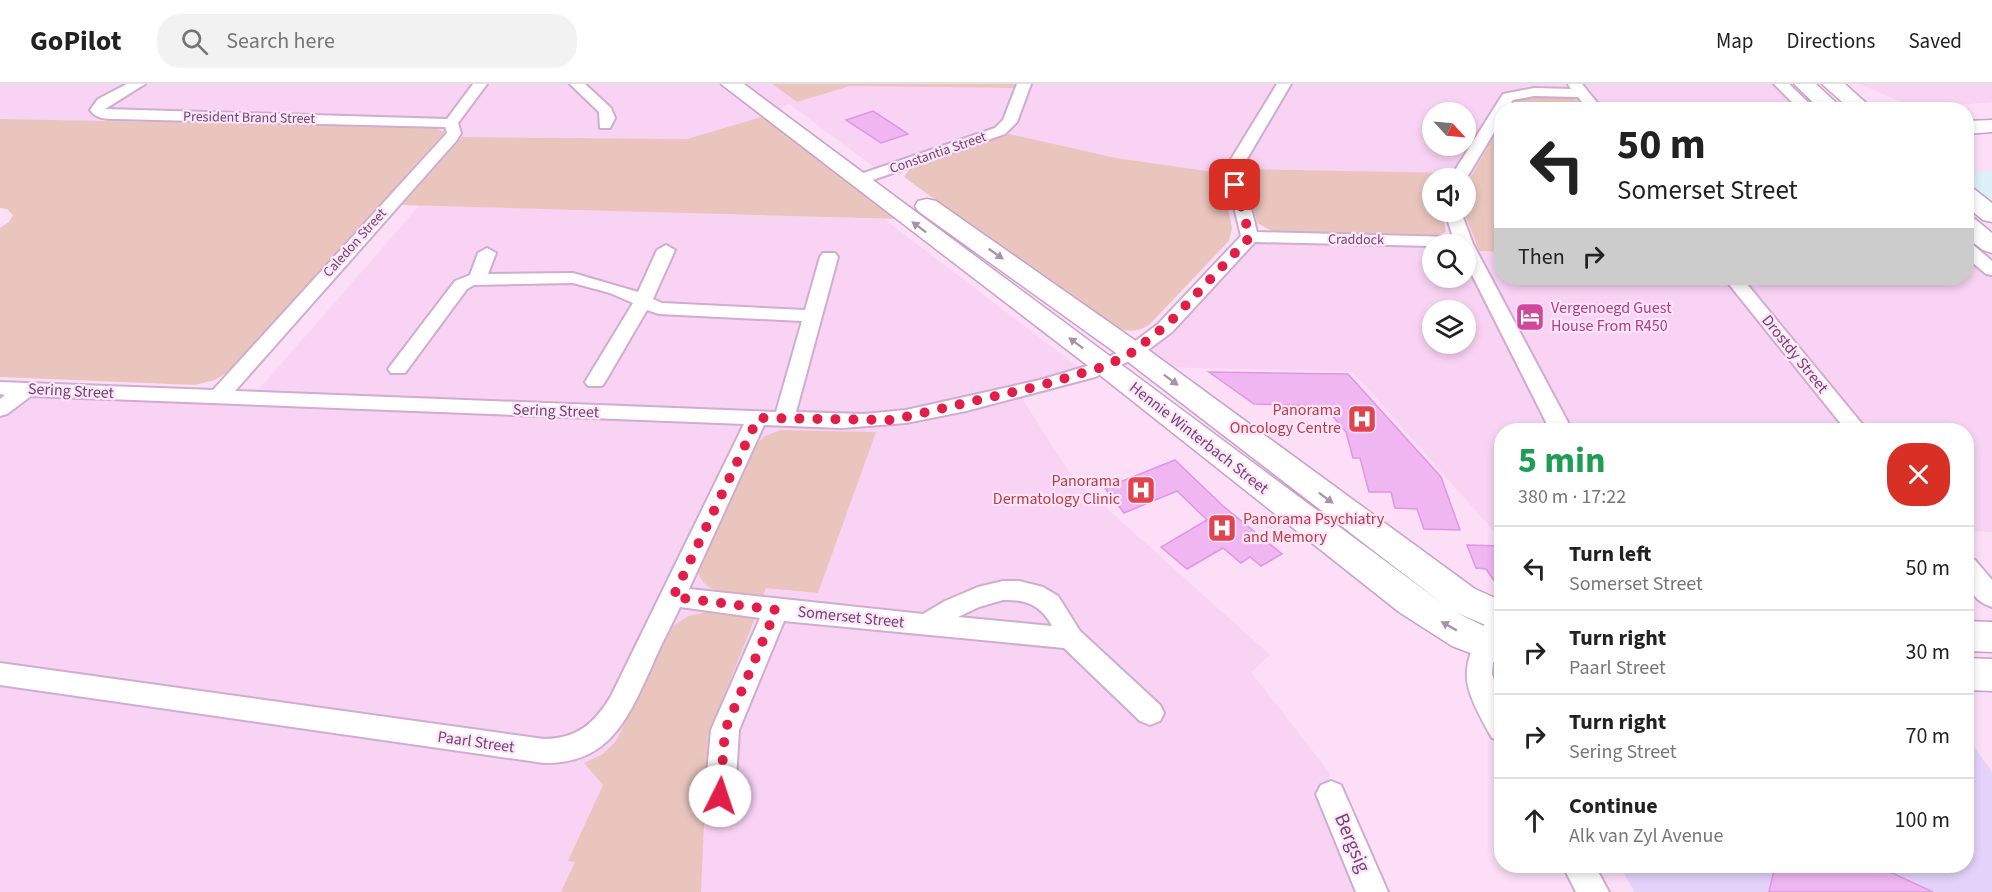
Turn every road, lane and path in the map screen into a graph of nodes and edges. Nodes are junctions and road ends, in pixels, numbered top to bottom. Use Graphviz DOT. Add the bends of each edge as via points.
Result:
graph roads {
  1 [pos="138,84"];
  2 [pos="480,84"];
  3 [pos="577,84"];
  4 [pos="731,84"];
  5 [pos="761,84"];
  6 [pos="1024,84"];
  7 [pos="1284,84"];
  8 [pos="1781,84"];
  9 [pos="1804,84"];
  10 [pos="1832,84"];
  11 [pos="1578,89"];
  12 [pos="1505,102"];
  13 [pos="1589,102"];
  14 [pos="1800,102"];
  15 [pos="1824,102"];
  16 [pos="1854,102"];
  17 [pos="1494,120"];
  18 [pos="451,123"];
  19 [pos="605,125"];
  20 [pos="1992,126"];
  21 [pos="1974,127"];
  22 [pos="1464,168"];
  23 [pos="869,176"];
  24 [pos="1974,200"];
  25 [pos="1992,215"];
  26 [pos="1974,230"];
  27 [pos="1250,237"];
  28 [pos="1422,243"];
  29 [pos="1992,245"];
  30 [pos="666,250"];
  31 [pos="487,253"];
  32 [pos="1974,255"];
  33 [pos="829,257"];
  34 [pos="1476,267"];
  35 [pos="1992,270"];
  36 [pos="477,280"];
  37 [pos="1739,285"];
  38 [pos="643,302"];
  39 [pos="812,316"];
  40 [pos="1133,352"];
  41 [pos="1106,366"];
  42 [pos="398,369"];
  43 [pos="595,382"];
  44 [pos="0,388"];
  45 [pos="26,389"];
  46 [pos="218,398"];
  47 [pos="0,409"];
  48 [pos="758,418"];
  49 [pos="784,419"];
  50 [pos="1557,423"];
  51 [pos="1851,423"];
  52 [pos="1974,576"];
  53 [pos="673,597"];
  54 [pos="1992,597"];
  55 [pos="776,610"];
  56 [pos="1494,614"];
  57 [pos="926,624"];
  58 [pos="1974,636"];
  59 [pos="1992,637"];
  60 [pos="1071,638"];
  61 [pos="1493,648"];
  62 [pos="0,674"];
  63 [pos="1974,675"];
  64 [pos="1992,675"];
  65 [pos="1150,713"];
  66 [pos="1494,716"];
  67 [pos="1331,794"];
  68 [pos="720,796"];
  69 [pos="1582,873"];
  70 [pos="1372,892"];
  71 [pos="1593,892"];
  1 -- 18 [label="street, President Brand Street" via="103,102 97,110 116,115"];
  2 -- 18 [label="street, Caledon Street"];
  3 -- 19 [label="street" via="606,111"];
  4 -- 23 [label="street, Hennie Winterbach Street"];
  5 -- 23 [label="street, Hennie Winterbach Street"];
  6 -- 23 [label="street, Constantia Street" via="1010,122 1000,131"];
  7 -- 27 [label="street" via="1233,169"];
  8 -- 14 [label="street"];
  9 -- 15 [label="street"];
  10 -- 16 [label="street"];
  11 -- 12 [label="street" via="1534,92 1508,97"];
  11 -- 13 [label="street"];
  17 -- 22 [label="street"];
  18 -- 46 [label="street, Caledon Street" via="452,137"];
  20 -- 21 [label="street"];
  23 -- 40 [label="street, Hennie Winterbach Street, one-way"];
  41 -- 23 [label="street, Hennie Winterbach Street, one-way"];
  24 -- 25 [label="street"];
  26 -- 29 [label="street"];
  27 -- 28 [label="street, Craddock"];
  27 -- 40 [label="street, Sering Street" via="1170,322"];
  30 -- 38 [label="street"];
  31 -- 36 [label="street"];
  32 -- 35 [label="street"];
  33 -- 39 [label="street"];
  34 -- 50 [label="street"];
  36 -- 38 [label="street" via="573,278 616,289"];
  36 -- 42 [label="street" via="461,285"];
  37 -- 51 [label="street, Drostdy Street"];
  38 -- 39 [label="street" via="677,310"];
  38 -- 43 [label="street"];
  39 -- 49 [label="street"];
  40 -- 41 [label="street, Sering Street"];
  40 -- 56 [label="street, Hennie Winterbach Street, one-way" via="1462,599"];
  41 -- 49 [label="street, Sering Street" via="892,420"];
  61 -- 41 [label="street, Hennie Winterbach Street, one-way" via="1412,602"];
  44 -- 45 [label="street, Sering Street"];
  45 -- 46 [label="street, Sering Street"];
  45 -- 47 [label="street"];
  46 -- 48 [label="street, Sering Street"];
  48 -- 49 [label="street, Sering Street"];
  48 -- 53 [label="street, Paarl Street"];
  52 -- 54 [label="street"];
  53 -- 55 [label="street, Somerset Street"];
  53 -- 62 [label="street, Paarl Street" via="604,728 591,740 560,751"];
  55 -- 57 [label="street, Somerset Street"];
  55 -- 68 [label="street, Somerset Street" via="725,730"];
  57 -- 60 [label="street, Somerset Street"];
  57 -- 60 [label="street, Somerset Street" via="971,600 1018,589 1052,604"];
  58 -- 59 [label="street"];
  60 -- 65 [label="street, Somerset Street"];
  61 -- 66 [label="street" via="1478,666 1479,691"];
  63 -- 64 [label="street"];
  67 -- 70 [label="street, Bergsig"];
  69 -- 71 [label="street"];
}
